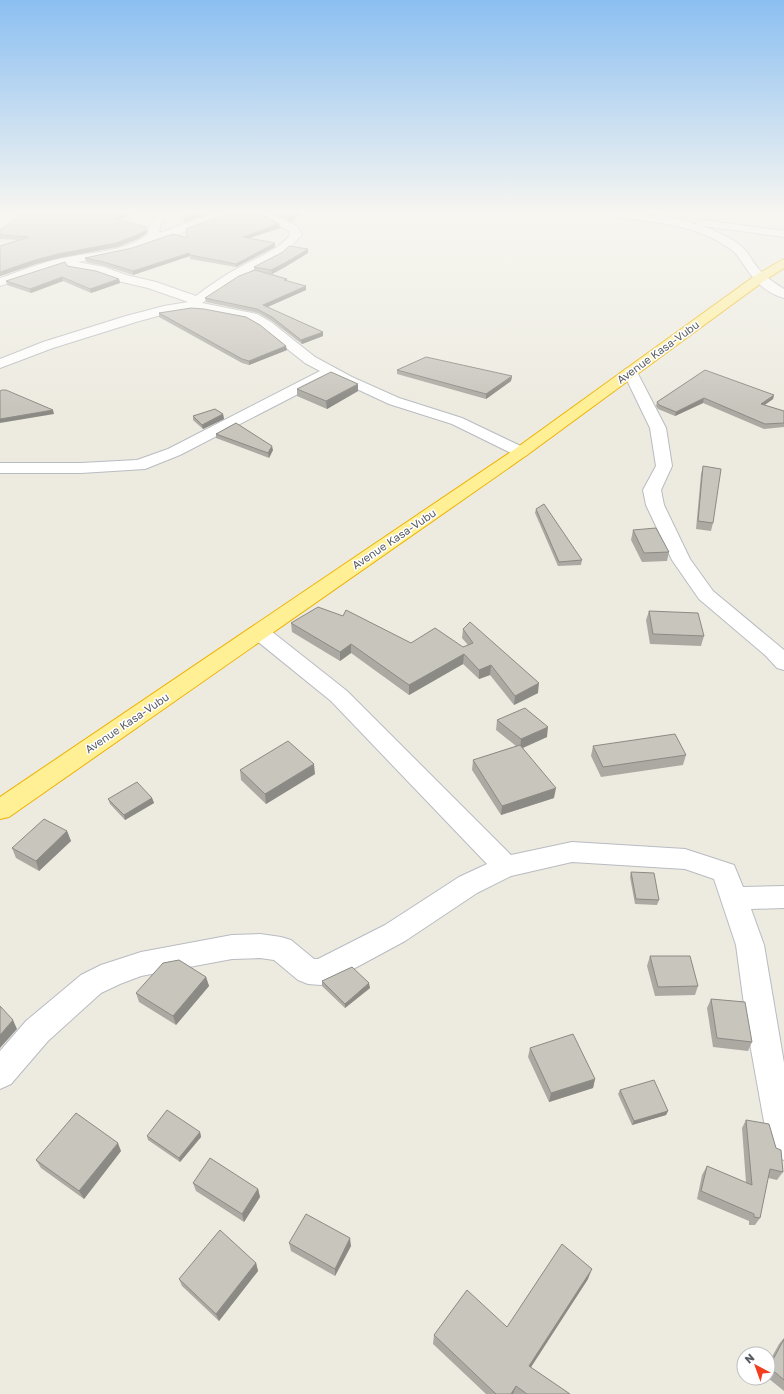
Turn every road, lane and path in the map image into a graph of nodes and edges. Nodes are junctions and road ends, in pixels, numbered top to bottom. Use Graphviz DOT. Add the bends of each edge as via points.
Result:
graph roads {
  1 [pos="12,278"];
  2 [pos="122,278"];
  3 [pos="232,278"];
  4 [pos="760,278"];
  5 [pos="0,282"];
  6 [pos="784,294"];
  7 [pos="194,303"];
  8 [pos="0,364"];
  9 [pos="331,371"];
  10 [pos="630,372"];
  11 [pos="521,452"];
  12 [pos="0,468"];
  13 [pos="259,632"];
  14 [pos="784,663"];
  15 [pos="0,810"];
  16 [pos="506,867"];
  17 [pos="784,897"];
  18 [pos="734,898"];
  19 [pos="0,1074"];
  20 [pos="784,1144"];
  1 -- 5 [label="street"];
  2 -- 7 [label="street" via="152,285"];
  3 -- 7 [label="street"];
  4 -- 6 [label="street"];
  4 -- 10 [label="highway, Avenue Kasa-Vubu"];
  7 -- 8 [label="street" via="116,323"];
  7 -- 9 [label="street" via="252,318 266,325 310,360"];
  9 -- 11 [label="street" via="387,398 457,421"];
  9 -- 12 [label="street" via="174,452 139,465"];
  10 -- 11 [label="highway, Avenue Kasa-Vubu"];
  10 -- 14 [label="street" via="658,428 664,466 652,490 656,505 681,560 706,595"];
  11 -- 13 [label="highway, Avenue Kasa-Vubu"];
  13 -- 15 [label="highway, Avenue Kasa-Vubu"];
  13 -- 16 [label="street" via="339,696"];
  16 -- 18 [label="street" via="572,852 685,859 725,872"];
  16 -- 19 [label="street" via="468,885 395,933 321,972 308,971 281,949 260,946 232,947 141,964 111,974 91,984 42,1026"];
  17 -- 18 [label="street"];
  18 -- 20 [label="street" via="750,945"];
}
